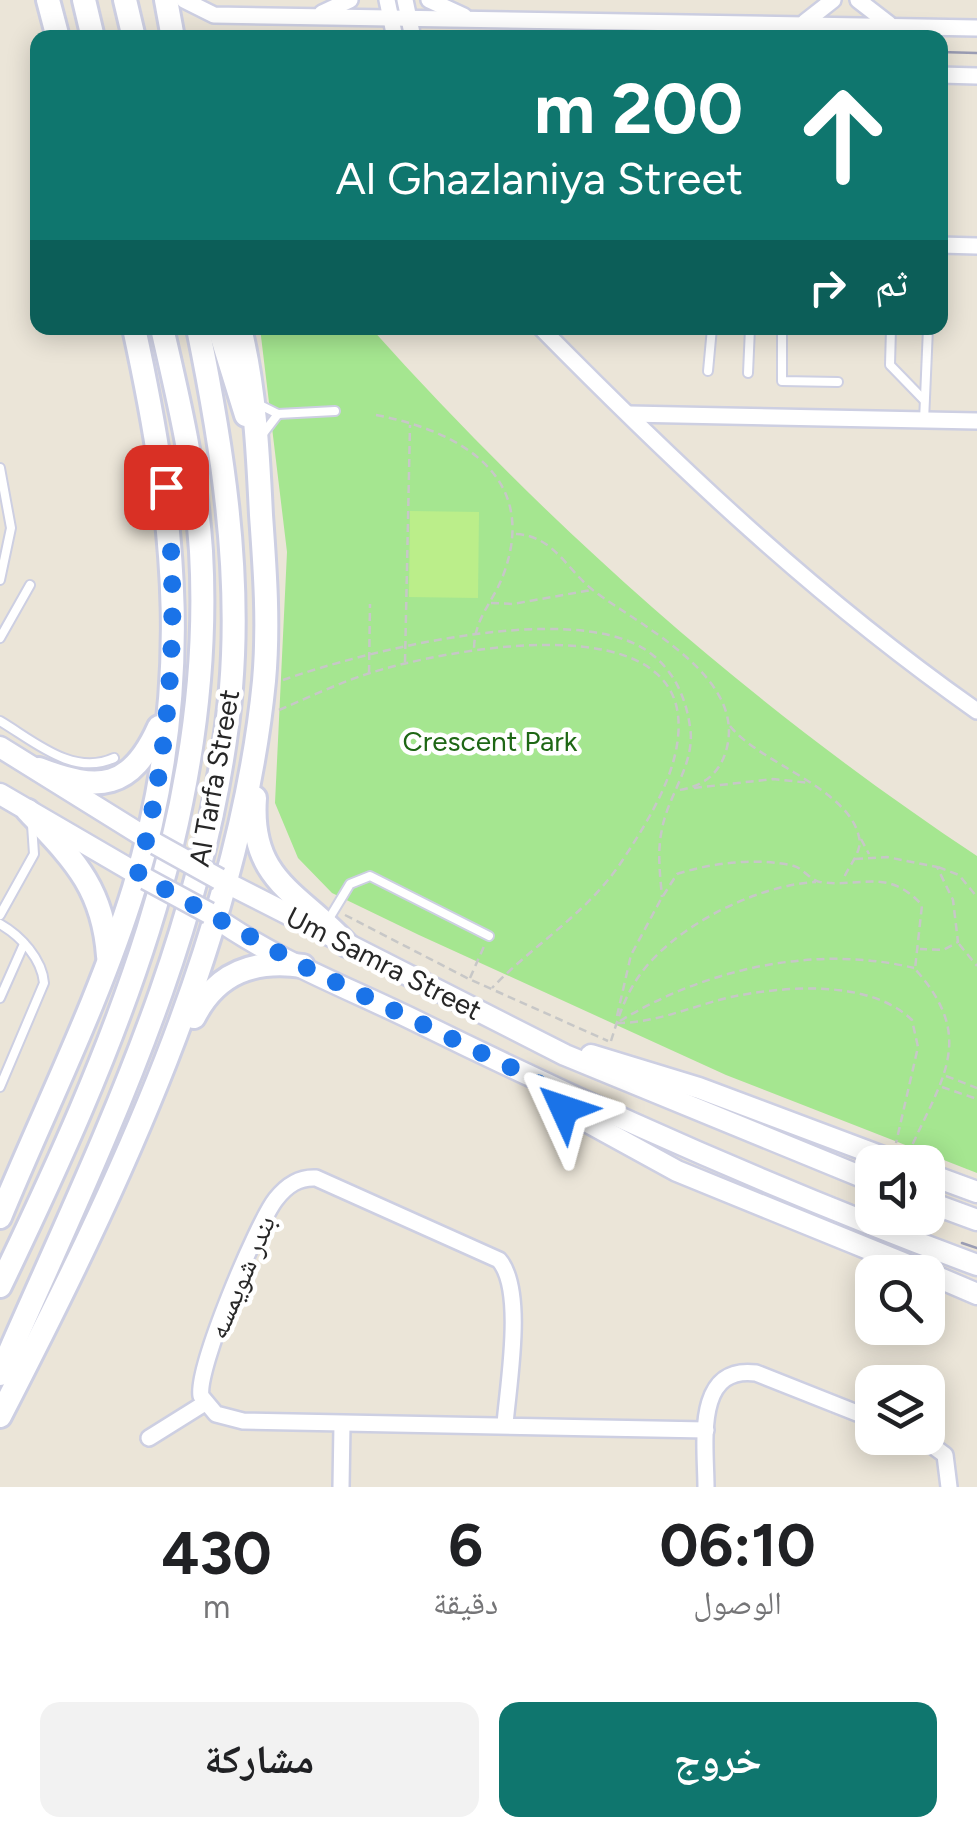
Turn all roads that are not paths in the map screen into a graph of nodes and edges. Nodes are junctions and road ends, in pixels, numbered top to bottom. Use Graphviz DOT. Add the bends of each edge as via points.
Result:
graph roads {
  1 [pos="48,0"];
  2 [pos="84,0"];
  3 [pos="125,0"];
  4 [pos="166,0"];
  5 [pos="184,0"];
  6 [pos="350,0"];
  7 [pos="387,0"];
  8 [pos="405,0"];
  9 [pos="430,0"];
  10 [pos="833,0"];
  11 [pos="858,0"];
  12 [pos="312,16"];
  13 [pos="391,19"];
  14 [pos="410,19"];
  15 [pos="472,20"];
  16 [pos="802,23"];
  17 [pos="892,26"];
  18 [pos="977,28"];
  19 [pos="56,30"];
  20 [pos="91,30"];
  21 [pos="132,30"];
  22 [pos="172,30"];
  23 [pos="393,30"];
  24 [pos="412,30"];
  25 [pos="948,75"];
  26 [pos="977,76"];
  27 [pos="948,245"];
  28 [pos="977,246"];
  29 [pos="135,335"];
  30 [pos="164,335"];
  31 [pos="199,335"];
  32 [pos="221,335"];
  33 [pos="241,335"];
  34 [pos="548,335"];
  35 [pos="711,335"];
  36 [pos="750,335"];
  37 [pos="782,335"];
  38 [pos="891,335"];
  39 [pos="928,335"];
  40 [pos="708,371"];
  41 [pos="748,373"];
  42 [pos="838,382"];
  43 [pos="924,400"];
  44 [pos="254,401"];
  45 [pos="335,411"];
  46 [pos="278,414"];
  47 [pos="629,414"];
  48 [pos="672,416"];
  49 [pos="924,420"];
  50 [pos="977,422"];
  51 [pos="258,447"];
  52 [pos="661,451"];
  53 [pos="0,468"];
  54 [pos="0,580"];
  55 [pos="30,585"];
  56 [pos="0,638"];
  57 [pos="168,705"];
  58 [pos="977,711"];
  59 [pos="0,721"];
  60 [pos="0,736"];
  61 [pos="0,747"];
  62 [pos="114,758"];
  63 [pos="252,760"];
  64 [pos="39,769"];
  65 [pos="0,794"];
  66 [pos="28,811"];
  67 [pos="151,841"];
  68 [pos="60,845"];
  69 [pos="34,854"];
  70 [pos="142,876"];
  71 [pos="222,881"];
  72 [pos="0,916"];
  73 [pos="212,916"];
  74 [pos="330,916"];
  75 [pos="0,924"];
  76 [pos="489,936"];
  77 [pos="24,944"];
  78 [pos="346,945"];
  79 [pos="108,963"];
  80 [pos="303,966"];
  81 [pos="0,998"];
  82 [pos="550,1047"];
  83 [pos="164,1061"];
  84 [pos="533,1078"];
  85 [pos="0,1087"];
  86 [pos="870,1145"];
  87 [pos="855,1173"];
  88 [pos="945,1180"];
  89 [pos="977,1192"];
  90 [pos="945,1208"];
  91 [pos="0,1217"];
  92 [pos="977,1220"];
  93 [pos="882,1255"];
  94 [pos="977,1265"];
  95 [pos="945,1281"];
  96 [pos="0,1286"];
  97 [pos="977,1294"];
  98 [pos="0,1374"];
  99 [pos="204,1403"];
  100 [pos="855,1412"];
  101 [pos="0,1416"];
  102 [pos="342,1424"];
  103 [pos="506,1424"];
  104 [pos="706,1430"];
  105 [pos="149,1438"];
  106 [pos="945,1455"];
  107 [pos="341,1487"];
  108 [pos="706,1487"];
  109 [pos="950,1487"];
  1 -- 19 [label="main road"];
  2 -- 20 [label="main road"];
  3 -- 21 [label="main road"];
  4 -- 22 [label="main road"];
  5 -- 12 [label="street" via="214,15"];
  6 -- 12 [label="street"];
  7 -- 13 [label="street"];
  8 -- 14 [label="street"];
  9 -- 15 [label="street"];
  10 -- 16 [label="street"];
  11 -- 17 [label="street"];
  12 -- 13 [label="street"];
  13 -- 14 [label="street"];
  13 -- 23 [label="street"];
  14 -- 15 [label="street"];
  14 -- 24 [label="street"];
  15 -- 16 [label="street"];
  16 -- 17 [label="street"];
  17 -- 18 [label="street"];
  25 -- 26 [label="street"];
  27 -- 28 [label="street"];
  29 -- 57 [label="main road" via="159,448 175,577"];
  30 -- 96 [label="main road, Al Tarfa Street" via="185,426 201,552 198,687 187,776 141,963"];
  31 -- 98 [label="main road, Al Tarfa Street" via="230,548 231,685 218,780 196,883 148,1028"];
  32 -- 51 [label="main road"];
  33 -- 44 [label="main road"];
  34 -- 47 [label="street"];
  35 -- 40 [label="lane"];
  36 -- 41 [label="lane"];
  37 -- 42 [label="lane" via="782,381"];
  38 -- 43 [label="lane" via="890,365"];
  39 -- 43 [label="lane"];
  43 -- 49 [label="lane"];
  44 -- 46 [label="lane"];
  44 -- 51 [label="main road"];
  45 -- 46 [label="lane"];
  46 -- 51 [label="lane"];
  47 -- 48 [label="street"];
  47 -- 52 [label="street"];
  48 -- 49 [label="street"];
  48 -- 52 [label="street"];
  49 -- 50 [label="street"];
  51 -- 63 [label="main road" via="266,614"];
  52 -- 58 [label="street" via="795,572"];
  53 -- 54 [label="lane" via="11,528"];
  55 -- 56 [label="lane"];
  57 -- 64 [label="main road" via="142,759 118,778 86,784"];
  57 -- 67 [label="main road"];
  59 -- 62 [label="lane" via="68,761 93,765"];
  60 -- 61 [label="lane"];
  61 -- 64 [label="street, Um Samra Street"];
  63 -- 71 [label="main road"];
  63 -- 74 [label="main road" via="256,838 266,866 287,894"];
  64 -- 67 [label="street, Um Samra Street"];
  65 -- 66 [label="street, Um Samra Street"];
  66 -- 68 [label="main road"];
  66 -- 69 [label="lane"];
  66 -- 70 [label="street, Um Samra Street"];
  67 -- 70 [label="main road"];
  67 -- 71 [label="street, Um Samra Street, bridge"];
  68 -- 69 [label="lane"];
  68 -- 79 [label="main road" via="99,903"];
  69 -- 72 [label="lane"];
  70 -- 73 [label="street, Um Samra Street, bridge"];
  70 -- 79 [label="main road"];
  71 -- 73 [label="main road"];
  71 -- 78 [label="street, Um Samra Street"];
  73 -- 80 [label="street, Um Samra Street"];
  73 -- 83 [label="main road"];
  74 -- 76 [label="lane" via="350,884 370,876"];
  74 -- 78 [label="main road"];
  75 -- 77 [label="lane"];
  77 -- 81 [label="lane"];
  77 -- 85 [label="lane" via="42,969 43,989"];
  78 -- 82 [label="street, Um Samra Street"];
  79 -- 91 [label="main road"];
  80 -- 83 [label="main road" via="250,966 223,980"];
  80 -- 84 [label="street, Um Samra Street"];
  82 -- 86 [label="street, Um Samra Street" via="675,1080"];
  82 -- 87 [label="street, Um Samra Street"];
  83 -- 101 [label="main road"];
  84 -- 93 [label="street, Um Samra Street" via="564,1109 677,1171"];
  84 -- 94 [label="street, Um Samra Street" via="732,1169"];
  88 -- 89 [label="street"];
  90 -- 92 [label="street"];
  95 -- 97 [label="street, Um Samra Street"];
  99 -- 102 [label="street" via="243,1421"];
  99 -- 103 [label="street, بندر شويمسه" via="203,1368 268,1210 296,1180 316,1178 504,1265 512,1306"];
  99 -- 105 [label="street"];
  100 -- 104 [label="street" via="756,1373 736,1372 711,1394"];
  102 -- 103 [label="street"];
  102 -- 107 [label="street"];
  103 -- 104 [label="street"];
  104 -- 108 [label="street"];
  106 -- 109 [label="street"];
}
